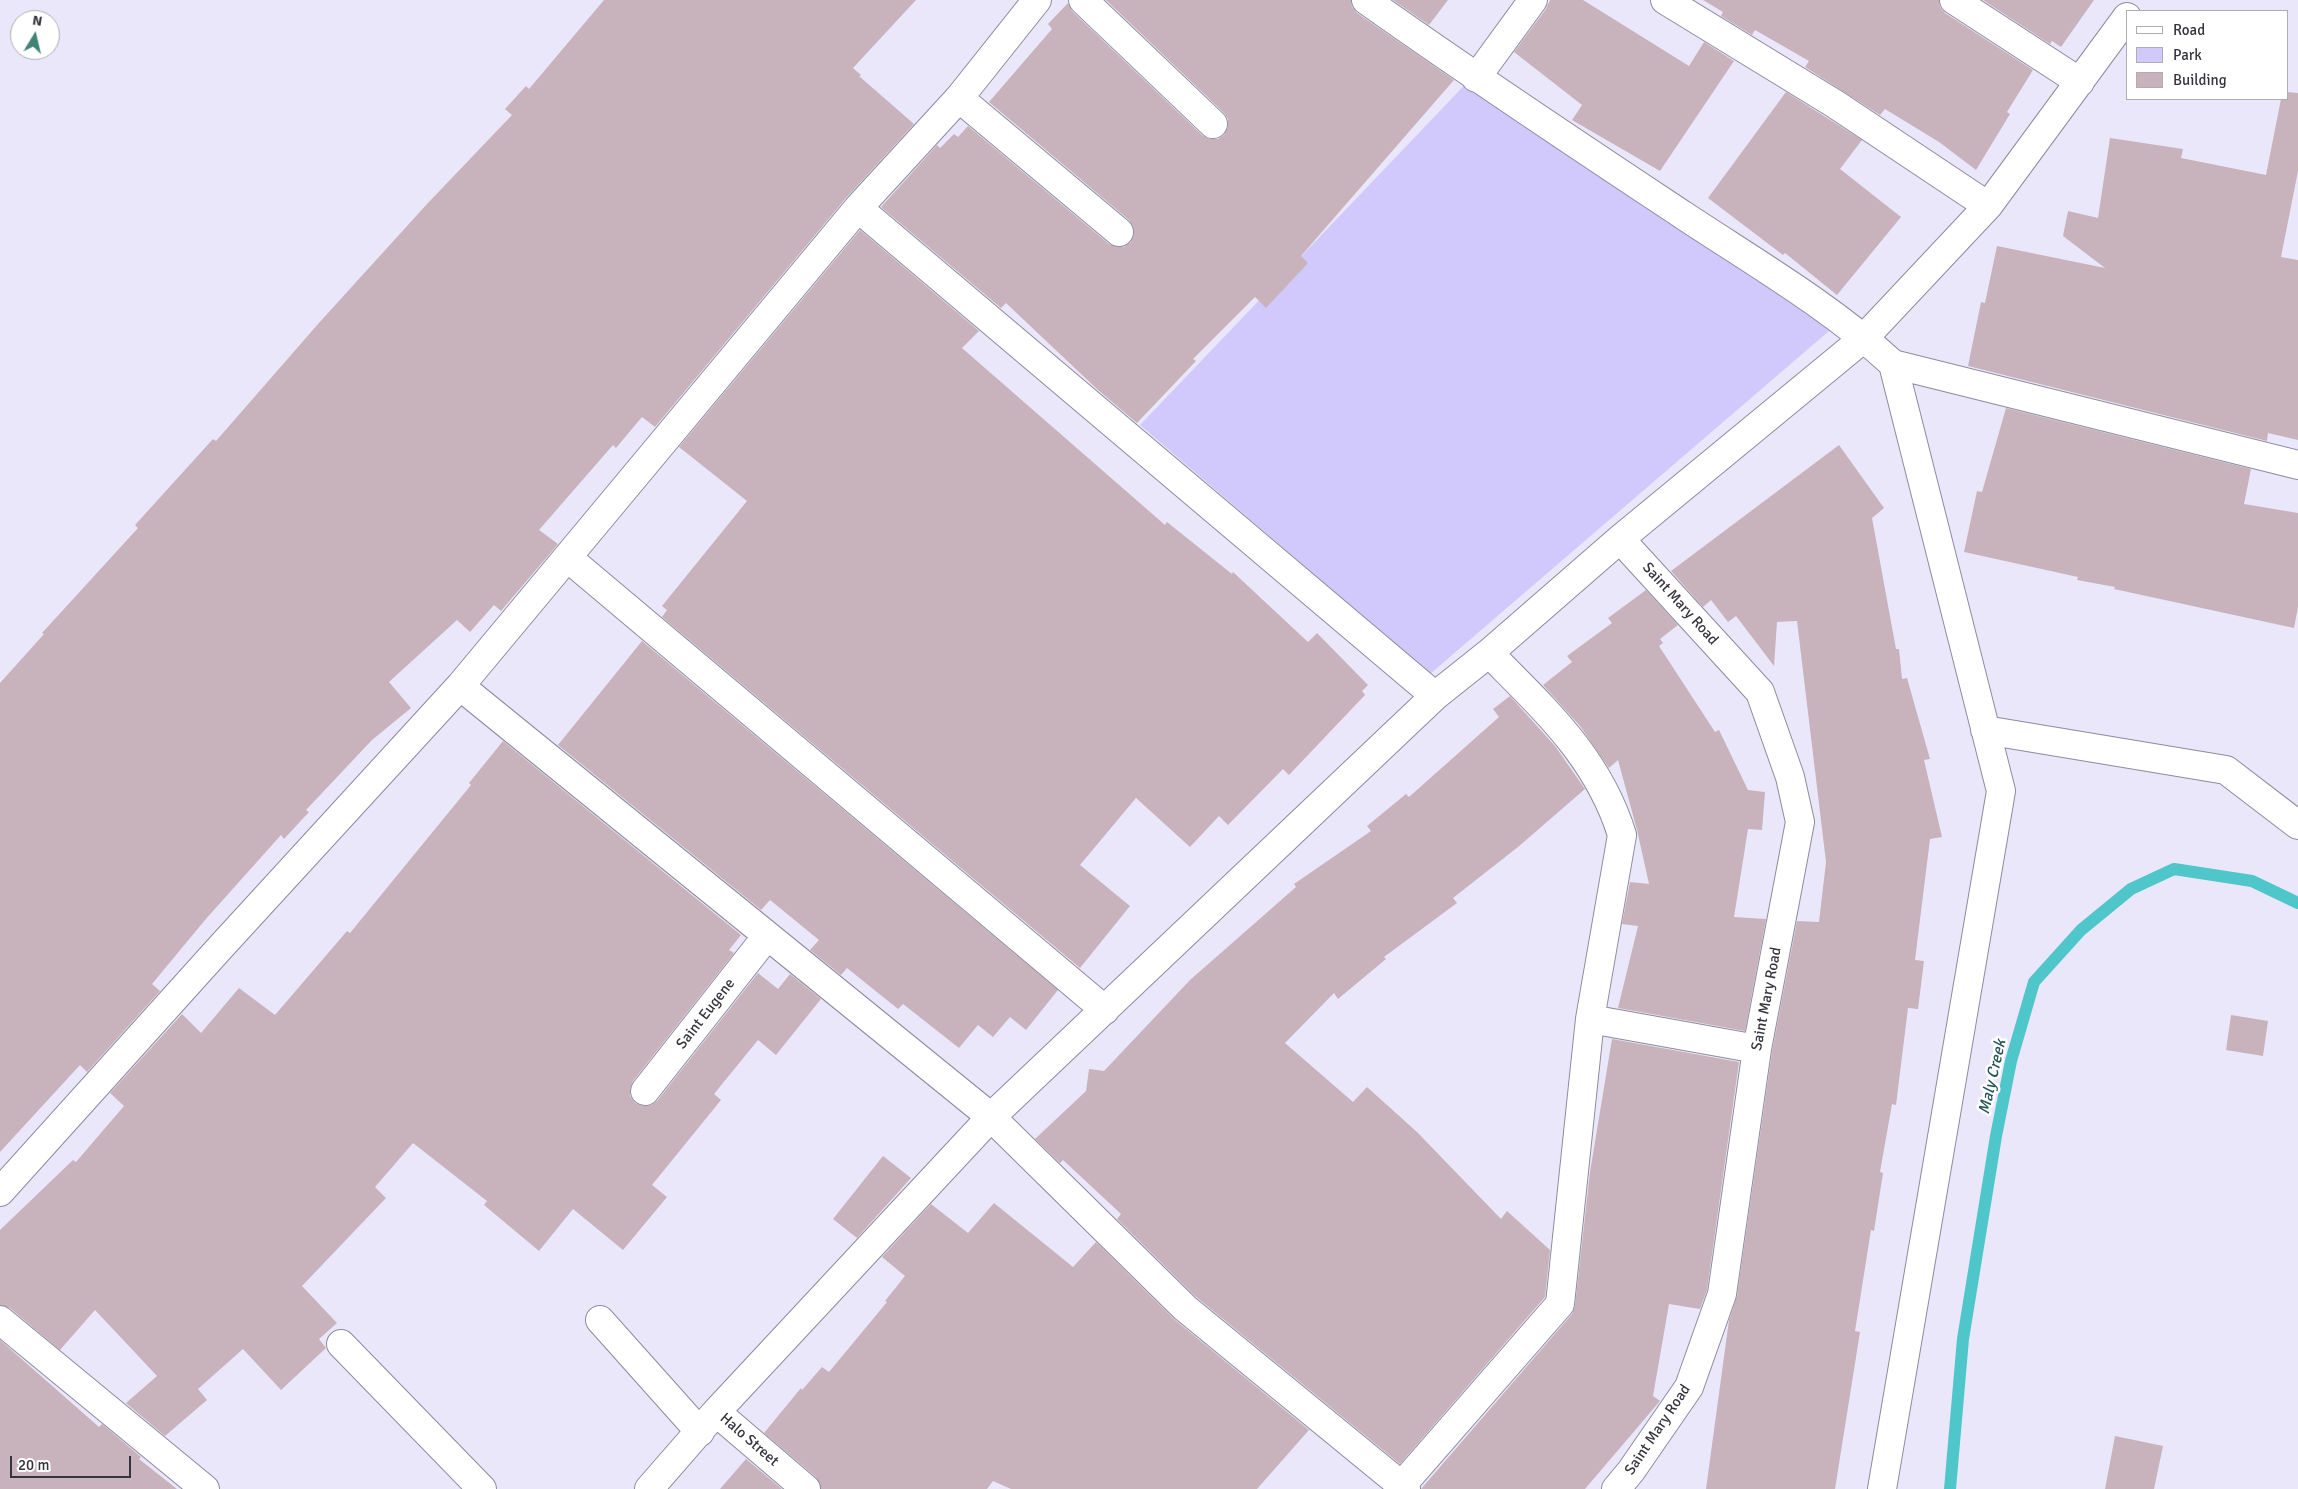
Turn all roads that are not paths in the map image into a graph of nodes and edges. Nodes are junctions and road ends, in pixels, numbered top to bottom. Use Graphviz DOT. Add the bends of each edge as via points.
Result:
graph roads {
  1 [pos="1037,0"];
  2 [pos="1083,0"];
  3 [pos="1366,0"];
  4 [pos="1533,0"];
  5 [pos="1665,0"];
  6 [pos="1954,0"];
  7 [pos="2126,18"];
  8 [pos="1476,78"];
  9 [pos="2080,82"];
  10 [pos="959,98"];
  11 [pos="1213,124"];
  12 [pos="1988,206"];
  13 [pos="858,208"];
  14 [pos="1119,232"];
  15 [pos="1864,338"];
  16 [pos="1893,364"];
  17 [pos="2298,465"];
  18 [pos="1620,539"];
  19 [pos="568,558"];
  20 [pos="1489,653"];
  21 [pos="460,686"];
  22 [pos="1434,696"];
  23 [pos="1985,730"];
  24 [pos="2298,826"];
  25 [pos="767,936"];
  26 [pos="1105,1010"];
  27 [pos="1590,1019"];
  28 [pos="1757,1049"];
  29 [pos="646,1091"];
  30 [pos="991,1117"];
  31 [pos="0,1192"];
  32 [pos="0,1320"];
  33 [pos="600,1320"];
  34 [pos="341,1344"];
  35 [pos="708,1422"];
  36 [pos="194,1485"];
  37 [pos="1404,1487"];
  38 [pos="482,1489"];
  39 [pos="649,1489"];
  40 [pos="806,1489"];
  41 [pos="1616,1489"];
  42 [pos="1882,1489"];
  1 -- 10 [label="street"];
  2 -- 11 [label="street"];
  3 -- 8 [label="street"];
  4 -- 8 [label="street"];
  5 -- 12 [label="street" via="1835,104"];
  6 -- 9 [label="street"];
  7 -- 9 [label="street"];
  8 -- 15 [label="street" via="1782,280"];
  9 -- 12 [label="street"];
  10 -- 13 [label="street"];
  10 -- 14 [label="street"];
  12 -- 15 [label="street"];
  13 -- 19 [label="street"];
  13 -- 22 [label="street"];
  15 -- 16 [label="street"];
  15 -- 18 [label="street"];
  16 -- 17 [label="street"];
  16 -- 23 [label="street"];
  18 -- 20 [label="street"];
  18 -- 28 [label="street, Saint Mary Road" via="1760,692 1790,777 1800,822"];
  19 -- 21 [label="street"];
  19 -- 26 [label="street"];
  20 -- 22 [label="street"];
  20 -- 27 [label="street" via="1566,731 1595,772 1614,807 1622,834"];
  21 -- 25 [label="street"];
  21 -- 31 [label="street"];
  22 -- 26 [label="street"];
  23 -- 24 [label="street" via="2226,770"];
  23 -- 42 [label="street" via="2001,791"];
  25 -- 29 [label="street, Saint Eugene"];
  25 -- 30 [label="street"];
  26 -- 30 [label="street"];
  27 -- 28 [label="street"];
  27 -- 37 [label="street" via="1560,1304"];
  28 -- 41 [label="street, Saint Mary Road" via="1722,1294 1689,1387"];
  30 -- 35 [label="street"];
  30 -- 37 [label="street" via="1185,1308"];
  32 -- 36 [label="street"];
  33 -- 35 [label="street, Halo Street"];
  34 -- 38 [label="street"];
  35 -- 39 [label="street"];
  35 -- 40 [label="street, Halo Street"];
}
